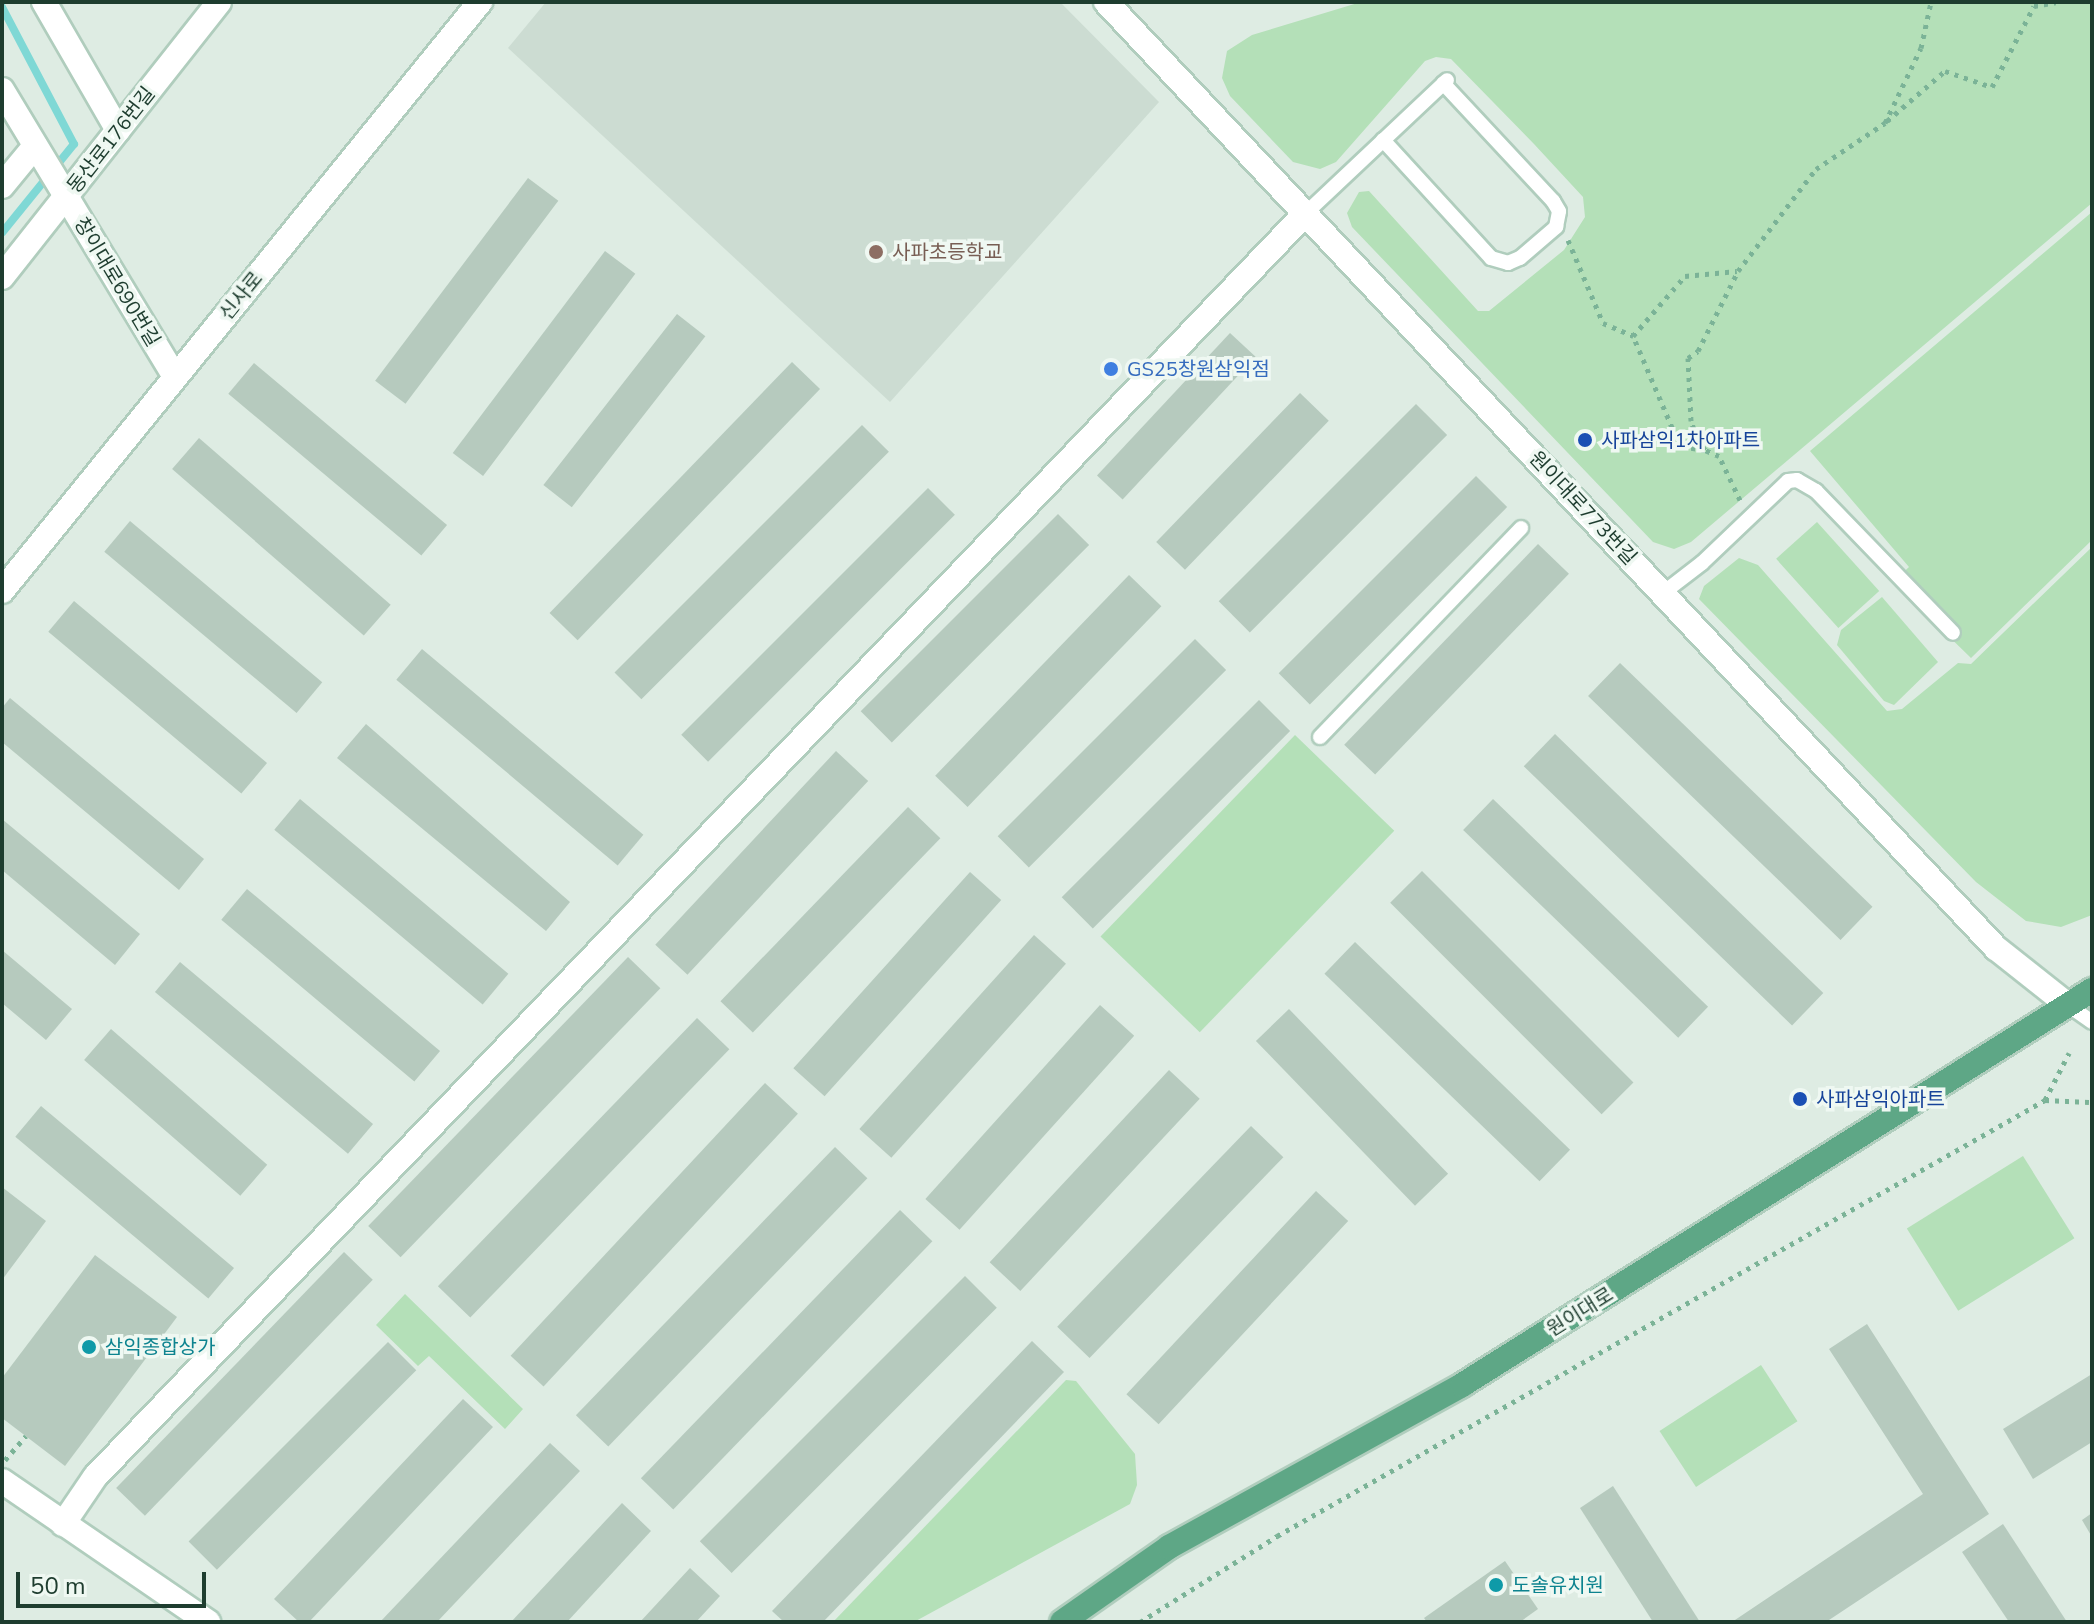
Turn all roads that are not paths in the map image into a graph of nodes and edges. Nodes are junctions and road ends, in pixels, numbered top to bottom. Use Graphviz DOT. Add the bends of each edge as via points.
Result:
graph roads {
  1 [pos="44,2"];
  2 [pos="219,2"];
  3 [pos="480,2"];
  4 [pos="1106,2"];
  5 [pos="2,90"];
  6 [pos="118,130"];
  7 [pos="1383,140"];
  8 [pos="38,152"];
  9 [pos="2,186"];
  10 [pos="63,192"];
  11 [pos="1305,214"];
  12 [pos="2,277"];
  13 [pos="175,377"];
  14 [pos="1521,528"];
  15 [pos="2,591"];
  16 [pos="1663,593"];
  17 [pos="1953,633"];
  18 [pos="1320,737"];
  19 [pos="2092,990"];
  20 [pos="2068,1005"];
  21 [pos="2092,1022"];
  22 [pos="3,1470"];
  23 [pos="63,1524"];
  24 [pos="208,1622"];
  25 [pos="1062,1622"];
  1 -- 6 [label="street"];
  2 -- 6 [label="street, 동산로176번길"];
  3 -- 13 [label="street, 신사로"];
  4 -- 11 [label="street, 원이대로773번길"];
  5 -- 8 [label="street"];
  6 -- 10 [label="street, 동산로176번길"];
  7 -- 7 [label="lane" via="1445,81 1553,201 1559,220 1520,258 1508,263 1491,258"];
  7 -- 11 [label="lane"];
  8 -- 9 [label="street"];
  8 -- 10 [label="street, 창이대로690번길"];
  10 -- 12 [label="street, 동산로176번길"];
  10 -- 13 [label="street, 창이대로690번길"];
  11 -- 16 [label="street, 원이대로773번길"];
  11 -- 23 [label="street" via="95,1477"];
  13 -- 15 [label="street, 신사로"];
  14 -- 18 [label="lane"];
  16 -- 17 [label="lane" via="1788,481 1797,480 1816,491"];
  16 -- 20 [label="street, 원이대로773번길" via="1996,948"];
  19 -- 20 [label="main road, 원이대로"];
  20 -- 21 [label="lane"];
  20 -- 25 [label="main road, 원이대로" via="1462,1385 1169,1547"];
  22 -- 23 [label="street"];
  23 -- 24 [label="street"];
}
